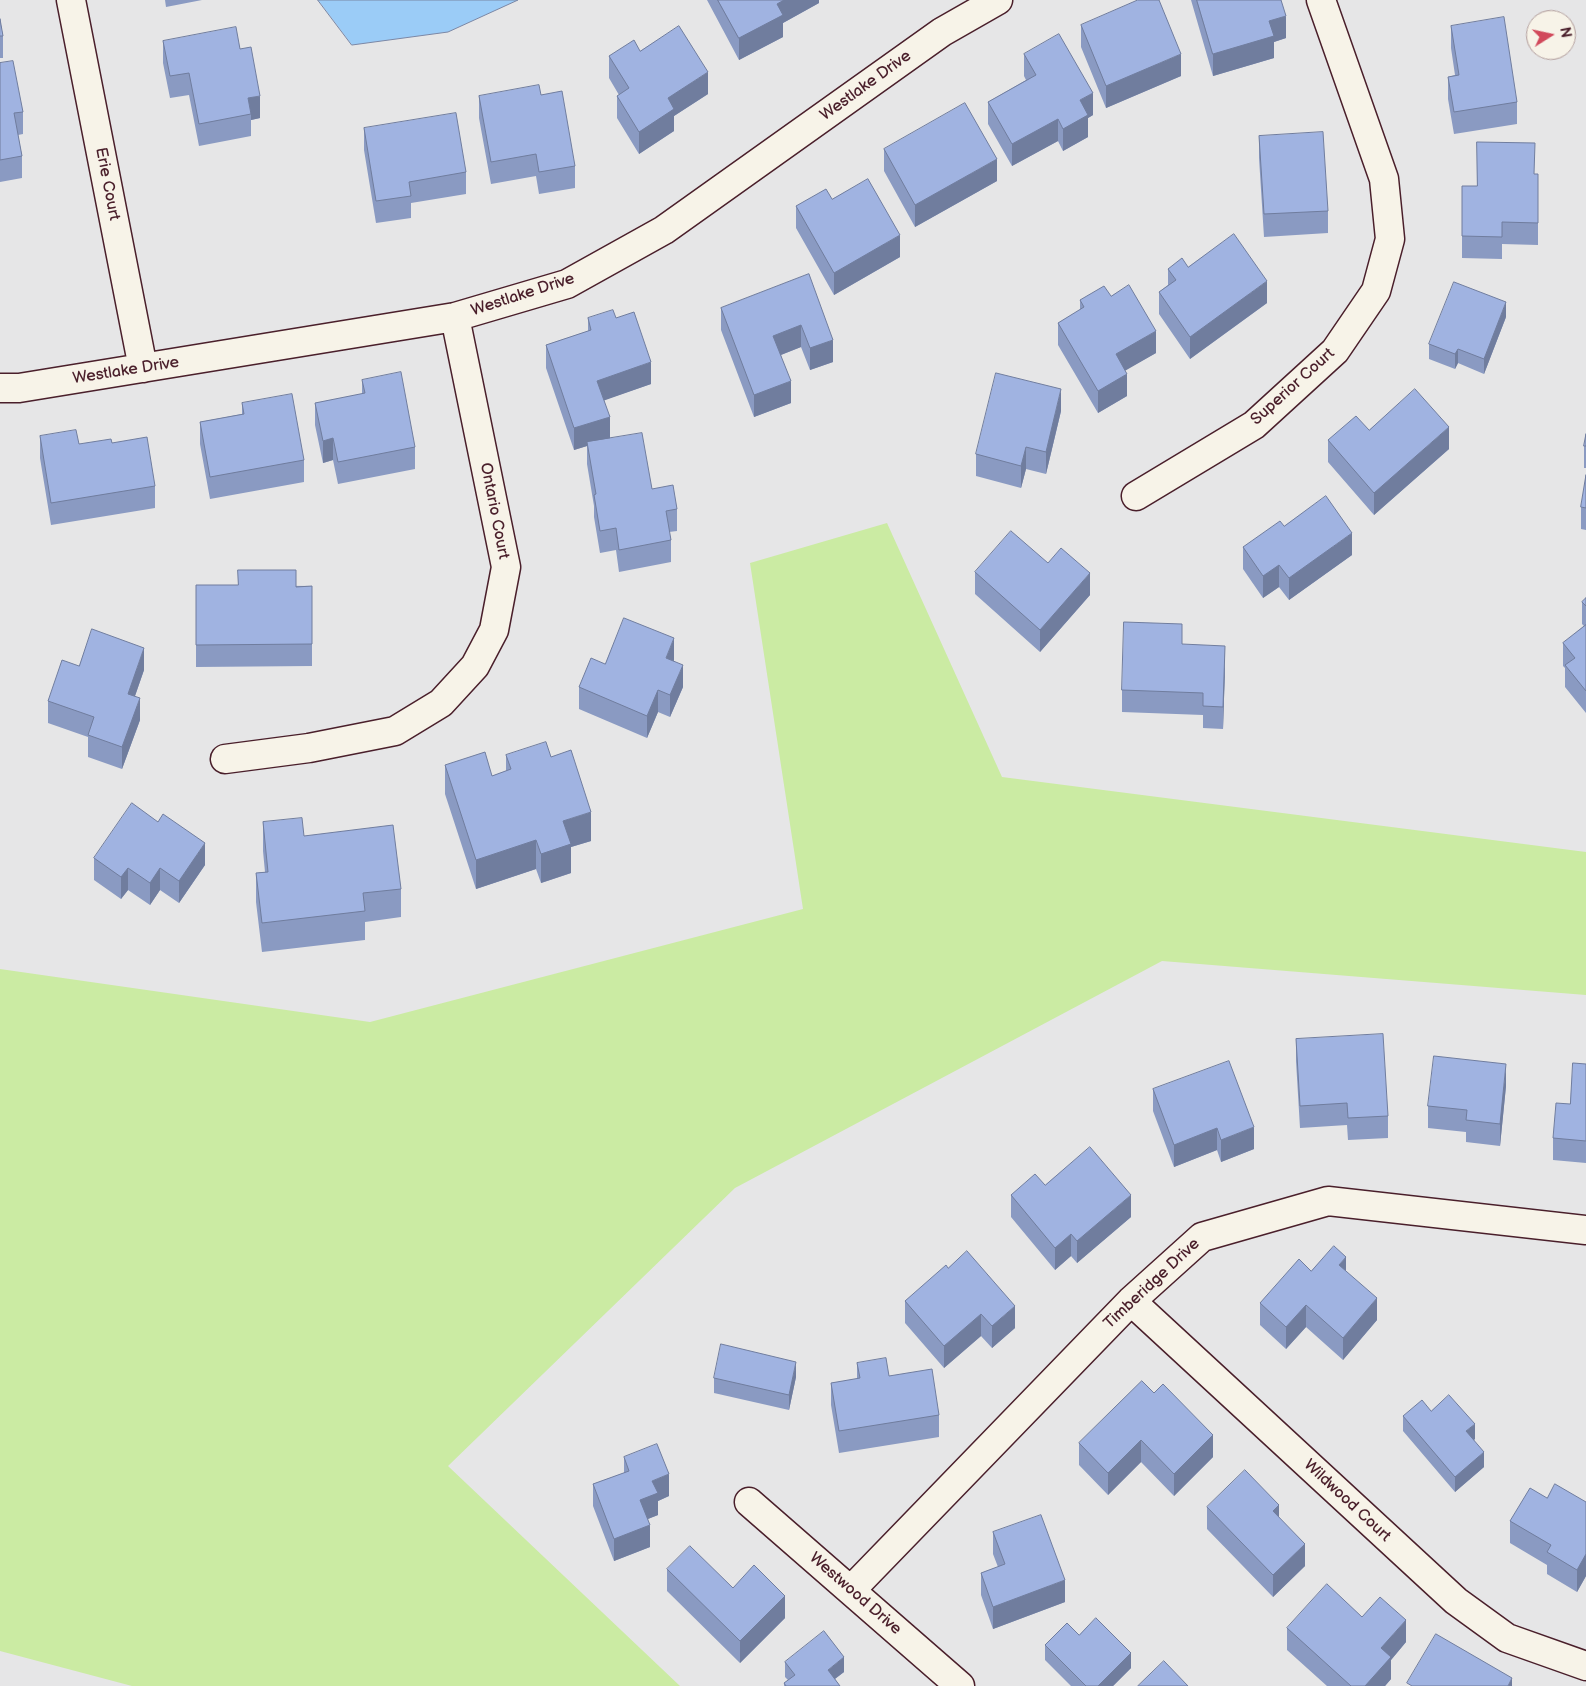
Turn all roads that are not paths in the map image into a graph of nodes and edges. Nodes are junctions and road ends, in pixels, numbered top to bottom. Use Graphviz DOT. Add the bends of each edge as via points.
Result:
graph roads {
  1 [pos="71,0"];
  2 [pos="998,0"];
  3 [pos="1321,0"];
  4 [pos="455,317"];
  5 [pos="143,368"];
  6 [pos="0,388"];
  7 [pos="1136,496"];
  8 [pos="225,759"];
  9 [pos="1586,1230"];
  10 [pos="1131,1301"];
  11 [pos="749,1502"];
  12 [pos="850,1590"];
  13 [pos="1586,1666"];
  14 [pos="960,1686"];
  1 -- 5 [label="street, Erie Court"];
  2 -- 4 [label="street, Westlake Drive" via="942,32 664,230 567,284"];
  3 -- 7 [label="street, Superior Court" via="1384,179 1390,239 1376,291 1335,351 1254,425"];
  4 -- 5 [label="street, Westlake Drive"];
  4 -- 8 [label="street, Ontario Court" via="506,567 494,630 475,666 441,703 395,731 310,748"];
  5 -- 6 [label="street, Westlake Drive" via="19,388"];
  9 -- 10 [label="street, Timberidge Drive" via="1328,1201 1202,1237"];
  10 -- 12 [label="street, Timberidge Drive"];
  10 -- 13 [label="street, Wildwood Court" via="1456,1601 1507,1638"];
  11 -- 12 [label="street, Westwood Drive"];
  12 -- 14 [label="street, Westwood Drive"];
}
